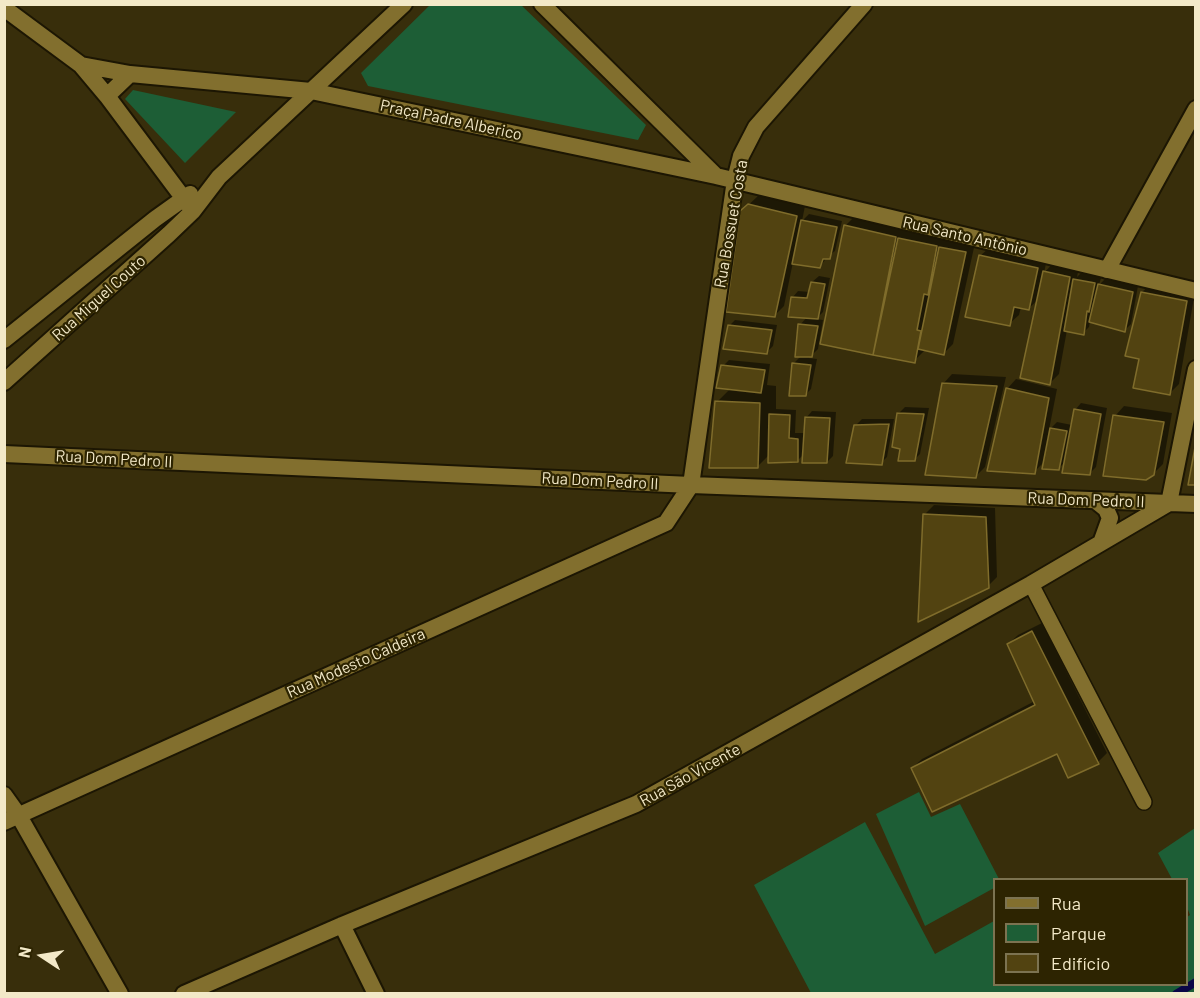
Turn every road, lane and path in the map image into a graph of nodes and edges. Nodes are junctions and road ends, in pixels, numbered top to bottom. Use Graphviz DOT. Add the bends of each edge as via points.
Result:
graph roads {
  1 [pos="404,4"];
  2 [pos="542,4"];
  3 [pos="864,4"];
  4 [pos="4,8"];
  5 [pos="81,65"];
  6 [pos="130,74"];
  7 [pos="310,91"];
  8 [pos="107,96"];
  9 [pos="1196,109"];
  10 [pos="716,176"];
  11 [pos="735,180"];
  12 [pos="188,205"];
  13 [pos="1107,270"];
  14 [pos="1196,291"];
  15 [pos="4,340"];
  16 [pos="1196,369"];
  17 [pos="4,382"];
  18 [pos="4,454"];
  19 [pos="692,486"];
  20 [pos="1096,501"];
  21 [pos="1169,503"];
  22 [pos="1196,504"];
  23 [pos="1101,543"];
  24 [pos="1031,584"];
  25 [pos="4,795"];
  26 [pos="1144,802"];
  27 [pos="11,819"];
  28 [pos="342,926"];
  29 [pos="120,993"];
  30 [pos="184,993"];
  31 [pos="376,993"];
  1 -- 7 [label="street"];
  2 -- 10 [label="street"];
  3 -- 11 [label="street, Rua Bossuet Costa" via="756,127 741,156"];
  4 -- 5 [label="street"];
  5 -- 6 [label="street, Praça Padre Alberico"];
  5 -- 8 [label="street"];
  6 -- 7 [label="street, Praça Padre Alberico"];
  6 -- 8 [label="street"];
  7 -- 10 [label="street, Praça Padre Alberico"];
  7 -- 12 [label="street"];
  8 -- 12 [label="street"];
  9 -- 13 [label="street"];
  10 -- 11 [label="street, Praça Padre Alberico"];
  11 -- 13 [label="street, Rua Santo Antônio"];
  11 -- 19 [label="street, Rua Bossuet Costa"];
  12 -- 15 [label="street, Rua Miguel Couto"];
  12 -- 17 [label="street, Rua Miguel Couto" via="85,311"];
  13 -- 14 [label="street, Rua Santo Antônio"];
  16 -- 21 [label="street"];
  18 -- 19 [label="street, Rua Dom Pedro II"];
  19 -- 20 [label="street, Rua Dom Pedro II"];
  19 -- 27 [label="street, Rua Modesto Caldeira" via="666,523"];
  20 -- 21 [label="street, Rua Dom Pedro II"];
  20 -- 23 [label="street" via="1110,518"];
  21 -- 22 [label="street, Rua Dom Pedro II"];
  21 -- 23 [label="street, Rua São Vicente"];
  23 -- 24 [label="street, Rua São Vicente"];
  24 -- 26 [label="lane"];
  24 -- 28 [label="street, Rua São Vicente" via="636,804"];
  25 -- 27 [label="street"];
  27 -- 29 [label="street"];
  28 -- 30 [label="street, Rua São Vicente"];
  28 -- 31 [label="street"];
}
